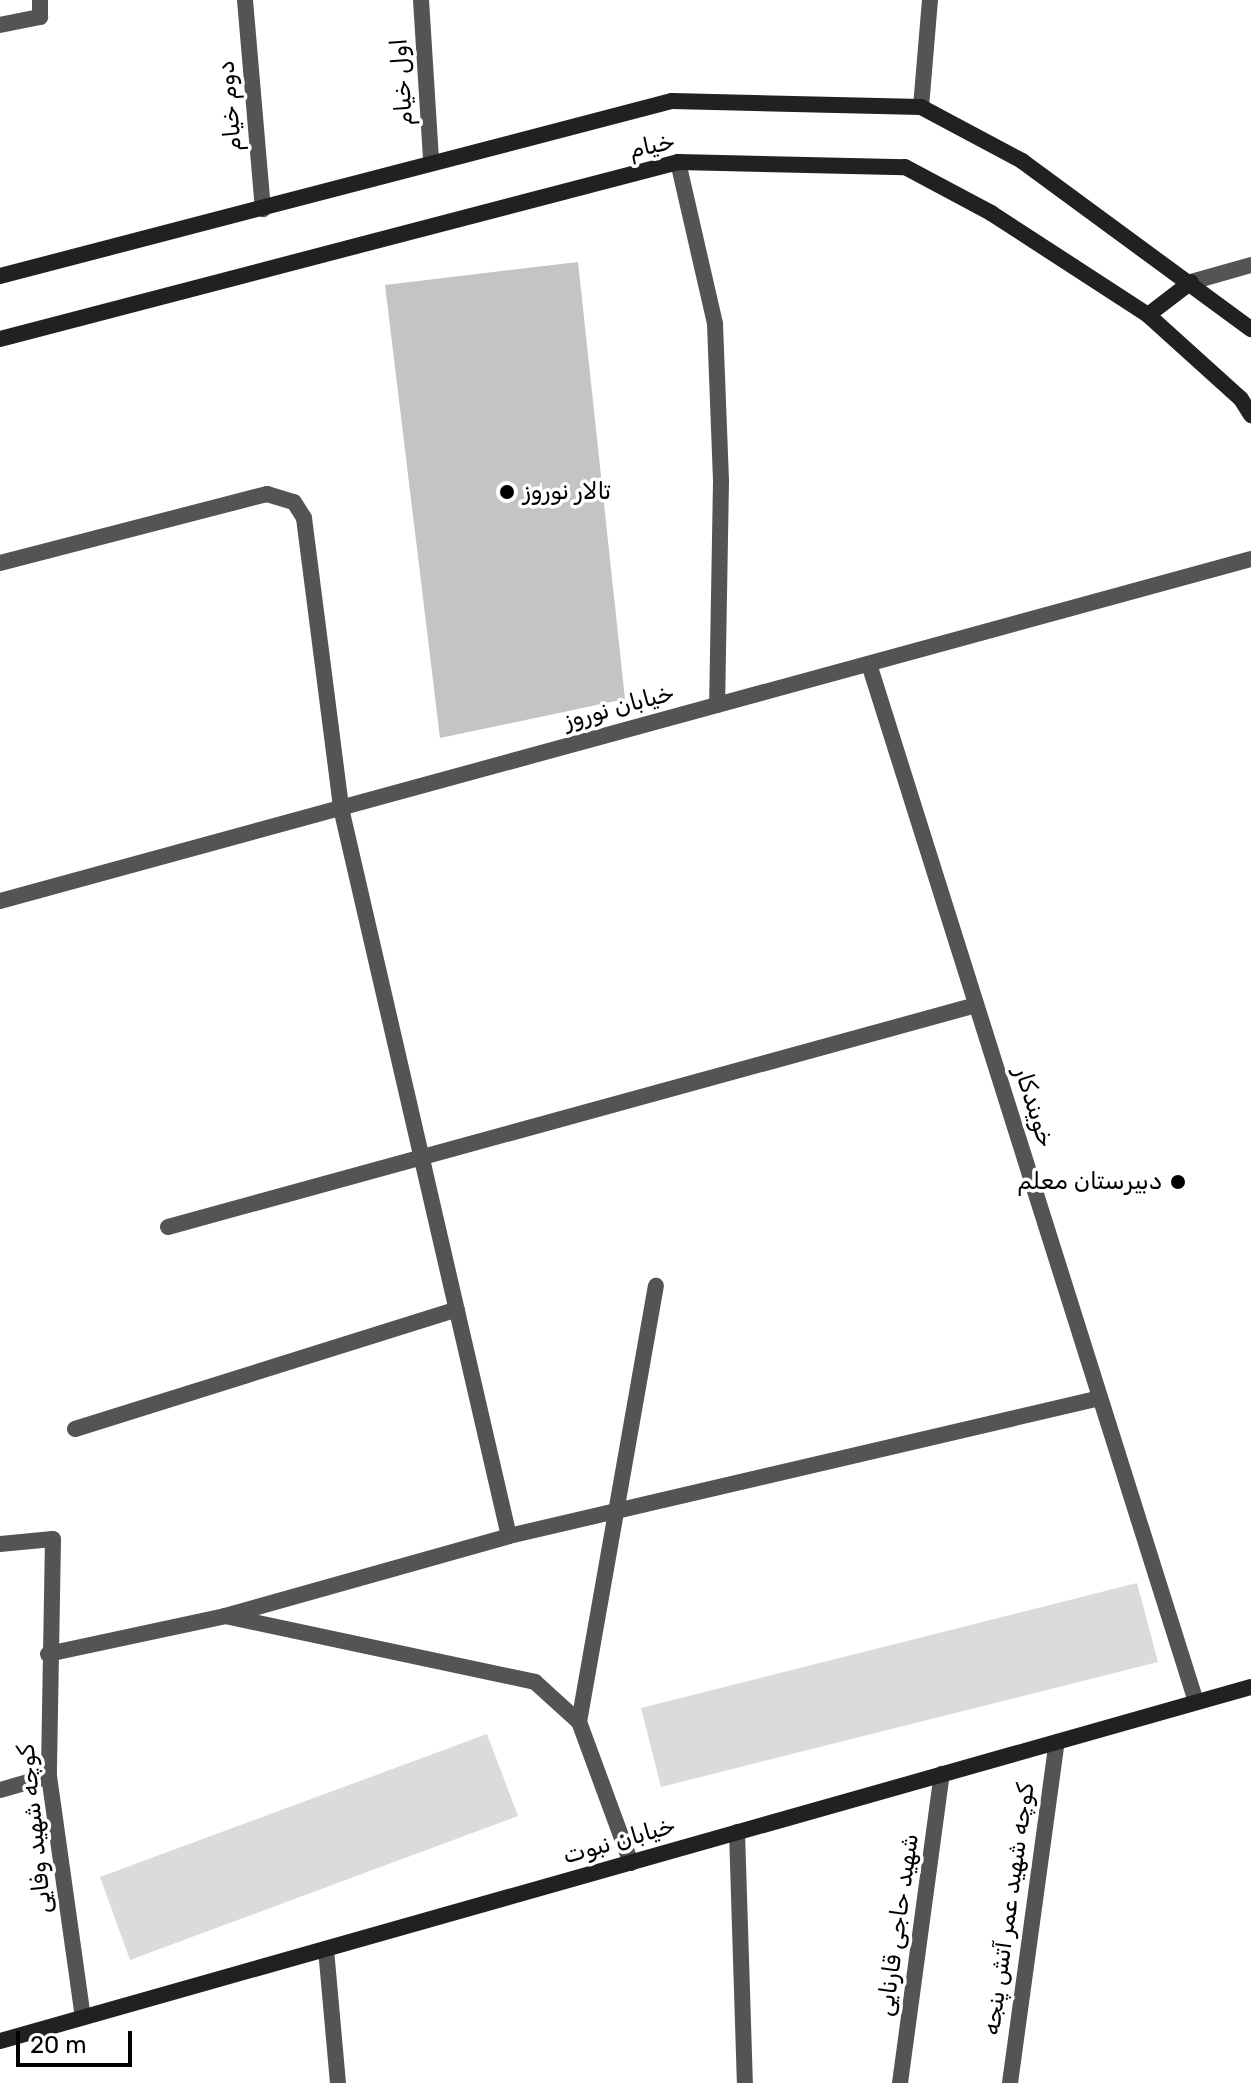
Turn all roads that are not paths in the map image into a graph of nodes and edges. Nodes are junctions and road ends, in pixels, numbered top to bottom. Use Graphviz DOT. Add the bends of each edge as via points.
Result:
graph roads {
  1 [pos="40,0"];
  2 [pos="245,0"];
  3 [pos="421,0"];
  4 [pos="930,0"];
  5 [pos="0,25"];
  6 [pos="921,107"];
  7 [pos="431,161"];
  8 [pos="678,162"];
  9 [pos="263,209"];
  10 [pos="1251,265"];
  11 [pos="0,276"];
  12 [pos="1191,282"];
  13 [pos="1148,315"];
  14 [pos="1251,329"];
  15 [pos="0,339"];
  16 [pos="1251,415"];
  17 [pos="1251,559"];
  18 [pos="0,563"];
  19 [pos="869,664"];
  20 [pos="717,705"];
  21 [pos="341,808"];
  22 [pos="0,901"];
  23 [pos="976,1005"];
  24 [pos="423,1160"];
  25 [pos="168,1227"];
  26 [pos="656,1286"];
  27 [pos="457,1309"];
  28 [pos="1100,1398"];
  29 [pos="75,1429"];
  30 [pos="619,1510"];
  31 [pos="509,1536"];
  32 [pos="0,1544"];
  33 [pos="225,1616"];
  34 [pos="48,1654"];
  35 [pos="1251,1687"];
  36 [pos="1196,1702"];
  37 [pos="579,1722"];
  38 [pos="1057,1742"];
  39 [pos="942,1774"];
  40 [pos="49,1776"];
  41 [pos="0,1790"];
  42 [pos="737,1832"];
  43 [pos="631,1863"];
  44 [pos="326,1949"];
  45 [pos="83,2017"];
  46 [pos="0,2041"];
  47 [pos="338,2083"];
  48 [pos="745,2083"];
  49 [pos="900,2083"];
  50 [pos="1010,2083"];
  1 -- 5 [label="street" via="40,17"];
  2 -- 9 [label="street, دوم خیام"];
  3 -- 7 [label="street, اول خیام"];
  4 -- 6 [label="street"];
  6 -- 7 [label="street, خیام" via="672,101"];
  6 -- 12 [label="street, خیام" via="1022,161"];
  7 -- 9 [label="street, خیام"];
  8 -- 13 [label="street, خیام" via="905,167 991,213"];
  8 -- 15 [label="street, خیام"];
  8 -- 20 [label="street" via="715,324 721,481"];
  9 -- 11 [label="street, خیام"];
  10 -- 12 [label="street"];
  12 -- 13 [label="street"];
  12 -- 14 [label="street, خیام"];
  13 -- 16 [label="street, خیام" via="1241,399"];
  17 -- 19 [label="street, خیابان نوروز"];
  18 -- 21 [label="street" via="267,494 294,502 304,518"];
  19 -- 20 [label="street, خیابان نوروز"];
  19 -- 23 [label="street, خویندکار"];
  20 -- 21 [label="street, خیابان نوروز"];
  21 -- 22 [label="street, خیابان نوروز"];
  21 -- 24 [label="street"];
  23 -- 24 [label="street"];
  23 -- 28 [label="street, خویندکار"];
  24 -- 25 [label="street"];
  24 -- 27 [label="street"];
  26 -- 30 [label="street"];
  27 -- 29 [label="street"];
  27 -- 31 [label="street"];
  28 -- 30 [label="street"];
  28 -- 36 [label="street, خویندکار"];
  30 -- 31 [label="street"];
  30 -- 37 [label="street"];
  31 -- 33 [label="street"];
  32 -- 34 [label="street, کوچه شهید وفایی" via="53,1539"];
  33 -- 34 [label="street"];
  33 -- 37 [label="street" via="535,1682"];
  34 -- 40 [label="street, کوچه شهید وفایی"];
  35 -- 36 [label="street, خیابان نبوت"];
  36 -- 38 [label="street, خیابان نبوت"];
  37 -- 43 [label="street"];
  38 -- 39 [label="street, خیابان نبوت"];
  38 -- 50 [label="street, کوچه شهید عمر آتش پنجه"];
  39 -- 42 [label="street, خیابان نبوت"];
  39 -- 49 [label="street, شهید حاجی قارنایی"];
  40 -- 41 [label="street"];
  40 -- 45 [label="street, کوچه شهید وفایی"];
  42 -- 43 [label="street, خیابان نبوت"];
  42 -- 48 [label="street"];
  43 -- 44 [label="street, خیابان نبوت"];
  44 -- 45 [label="street, خیابان نبوت"];
  44 -- 47 [label="street"];
  45 -- 46 [label="street, خیابان نبوت"];
}
